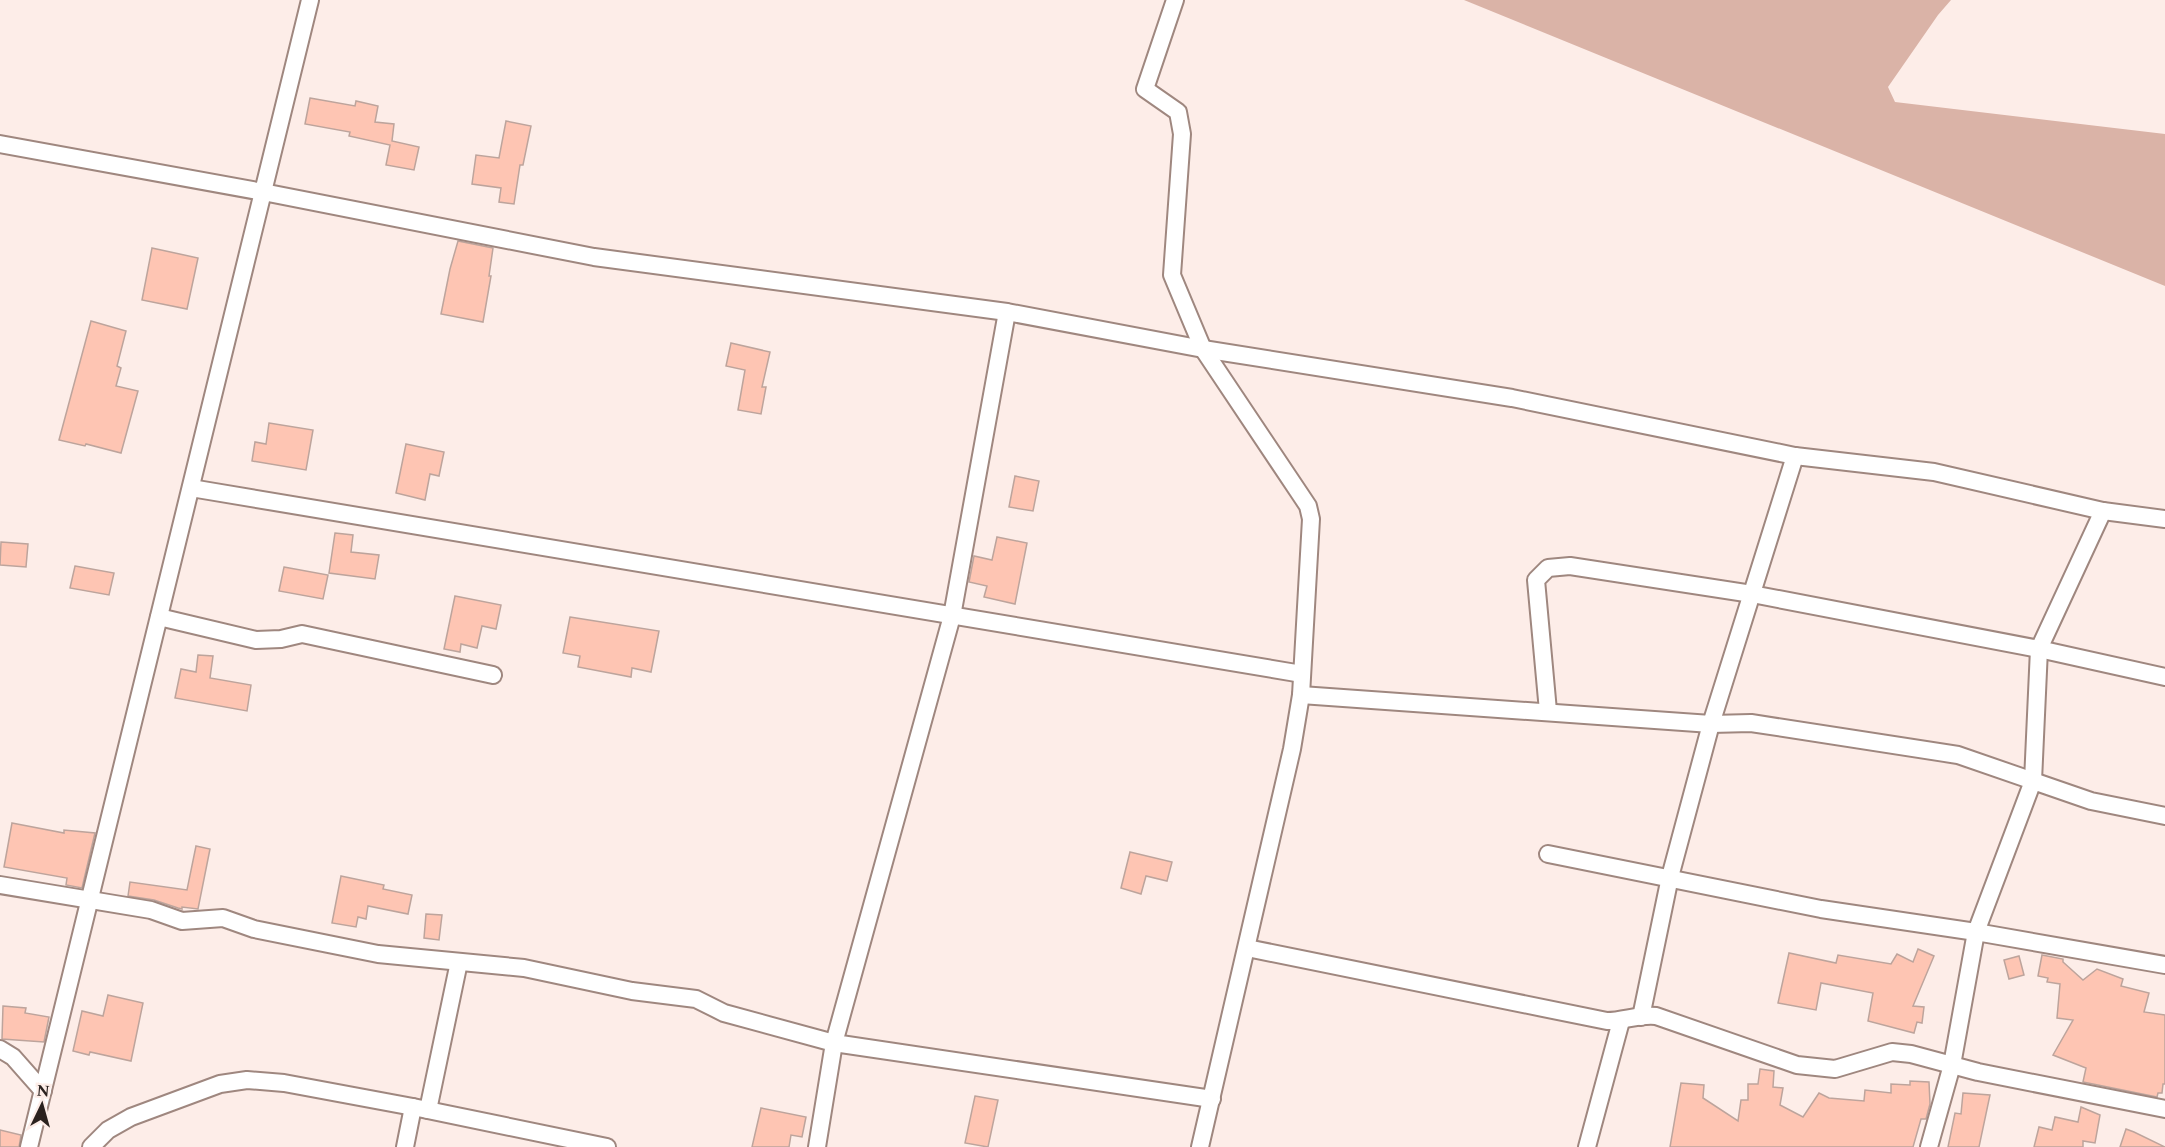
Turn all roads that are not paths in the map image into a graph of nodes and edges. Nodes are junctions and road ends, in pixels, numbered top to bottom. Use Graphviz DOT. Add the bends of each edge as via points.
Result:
graph roads {
  1 [pos="310,0"];
  2 [pos="1175,0"];
  3 [pos="0,144"];
  4 [pos="263,192"];
  5 [pos="1006,312"];
  6 [pos="1203,349"];
  7 [pos="1795,456"];
  8 [pos="190,488"];
  9 [pos="2103,511"];
  10 [pos="2165,519"];
  11 [pos="1752,594"];
  12 [pos="952,616"];
  13 [pos="159,617"];
  14 [pos="2039,649"];
  15 [pos="1302,674"];
  16 [pos="493,675"];
  17 [pos="2165,677"];
  18 [pos="1300,695"];
  19 [pos="1548,711"];
  20 [pos="1711,724"];
  21 [pos="2033,781"];
  22 [pos="2165,816"];
  23 [pos="1548,854"];
  24 [pos="1670,877"];
  25 [pos="0,885"];
  26 [pos="90,900"];
  27 [pos="1976,932"];
  28 [pos="1247,948"];
  29 [pos="459,962"];
  30 [pos="2165,965"];
  31 [pos="1641,1017"];
  32 [pos="1621,1021"];
  33 [pos="834,1043"];
  34 [pos="0,1049"];
  35 [pos="1952,1065"];
  36 [pos="43,1091"];
  37 [pos="1212,1099"];
  38 [pos="421,1108"];
  39 [pos="2165,1109"];
  40 [pos="29,1147"];
  41 [pos="91,1147"];
  42 [pos="405,1147"];
  43 [pos="607,1147"];
  44 [pos="816,1147"];
  45 [pos="1200,1147"];
  46 [pos="1587,1147"];
  47 [pos="1929,1147"];
  1 -- 4 [label="street"];
  2 -- 6 [label="street" via="1145,89 1178,112 1182,135 1172,275"];
  3 -- 4 [label="street"];
  4 -- 5 [label="street" via="594,257"];
  4 -- 8 [label="street"];
  5 -- 6 [label="street"];
  5 -- 12 [label="street"];
  6 -- 7 [label="street" via="1512,398"];
  6 -- 15 [label="street" via="1308,507 1311,519"];
  7 -- 9 [label="street" via="1934,472"];
  7 -- 11 [label="street"];
  8 -- 12 [label="street"];
  8 -- 13 [label="street"];
  9 -- 10 [label="street"];
  9 -- 14 [label="street"];
  11 -- 14 [label="street"];
  11 -- 19 [label="street" via="1570,566 1548,568 1536,580"];
  11 -- 20 [label="street"];
  12 -- 15 [label="street"];
  12 -- 33 [label="street"];
  13 -- 16 [label="street" via="256,640 302,634"];
  13 -- 26 [label="street"];
  14 -- 17 [label="street"];
  14 -- 21 [label="street"];
  15 -- 18 [label="street"];
  18 -- 19 [label="street"];
  18 -- 28 [label="street" via="1292,749"];
  19 -- 20 [label="street"];
  20 -- 21 [label="street" via="1751,723 1958,755"];
  20 -- 24 [label="street"];
  21 -- 22 [label="street" via="2091,801"];
  21 -- 27 [label="street"];
  23 -- 24 [label="street"];
  24 -- 27 [label="street" via="1833,911"];
  24 -- 31 [label="street"];
  25 -- 26 [label="street"];
  26 -- 29 [label="street" via="151,910 182,921 223,918 378,954"];
  26 -- 36 [label="street"];
  27 -- 30 [label="street"];
  27 -- 35 [label="street"];
  28 -- 32 [label="street" via="1595,1019"];
  28 -- 37 [label="street"];
  29 -- 33 [label="street" via="524,968 632,991 696,999 724,1013"];
  29 -- 38 [label="street"];
  31 -- 32 [label="street"];
  31 -- 35 [label="street" via="1656,1017 1797,1065 1835,1069 1892,1052"];
  32 -- 46 [label="street"];
  33 -- 37 [label="street"];
  33 -- 44 [label="street"];
  34 -- 36 [label="street" via="13,1057"];
  35 -- 39 [label="street"];
  35 -- 47 [label="street"];
  36 -- 40 [label="street"];
  37 -- 45 [label="street"];
  38 -- 41 [label="street" via="247,1080 220,1084 131,1117 108,1130"];
  38 -- 42 [label="street"];
  38 -- 43 [label="street"];
}
